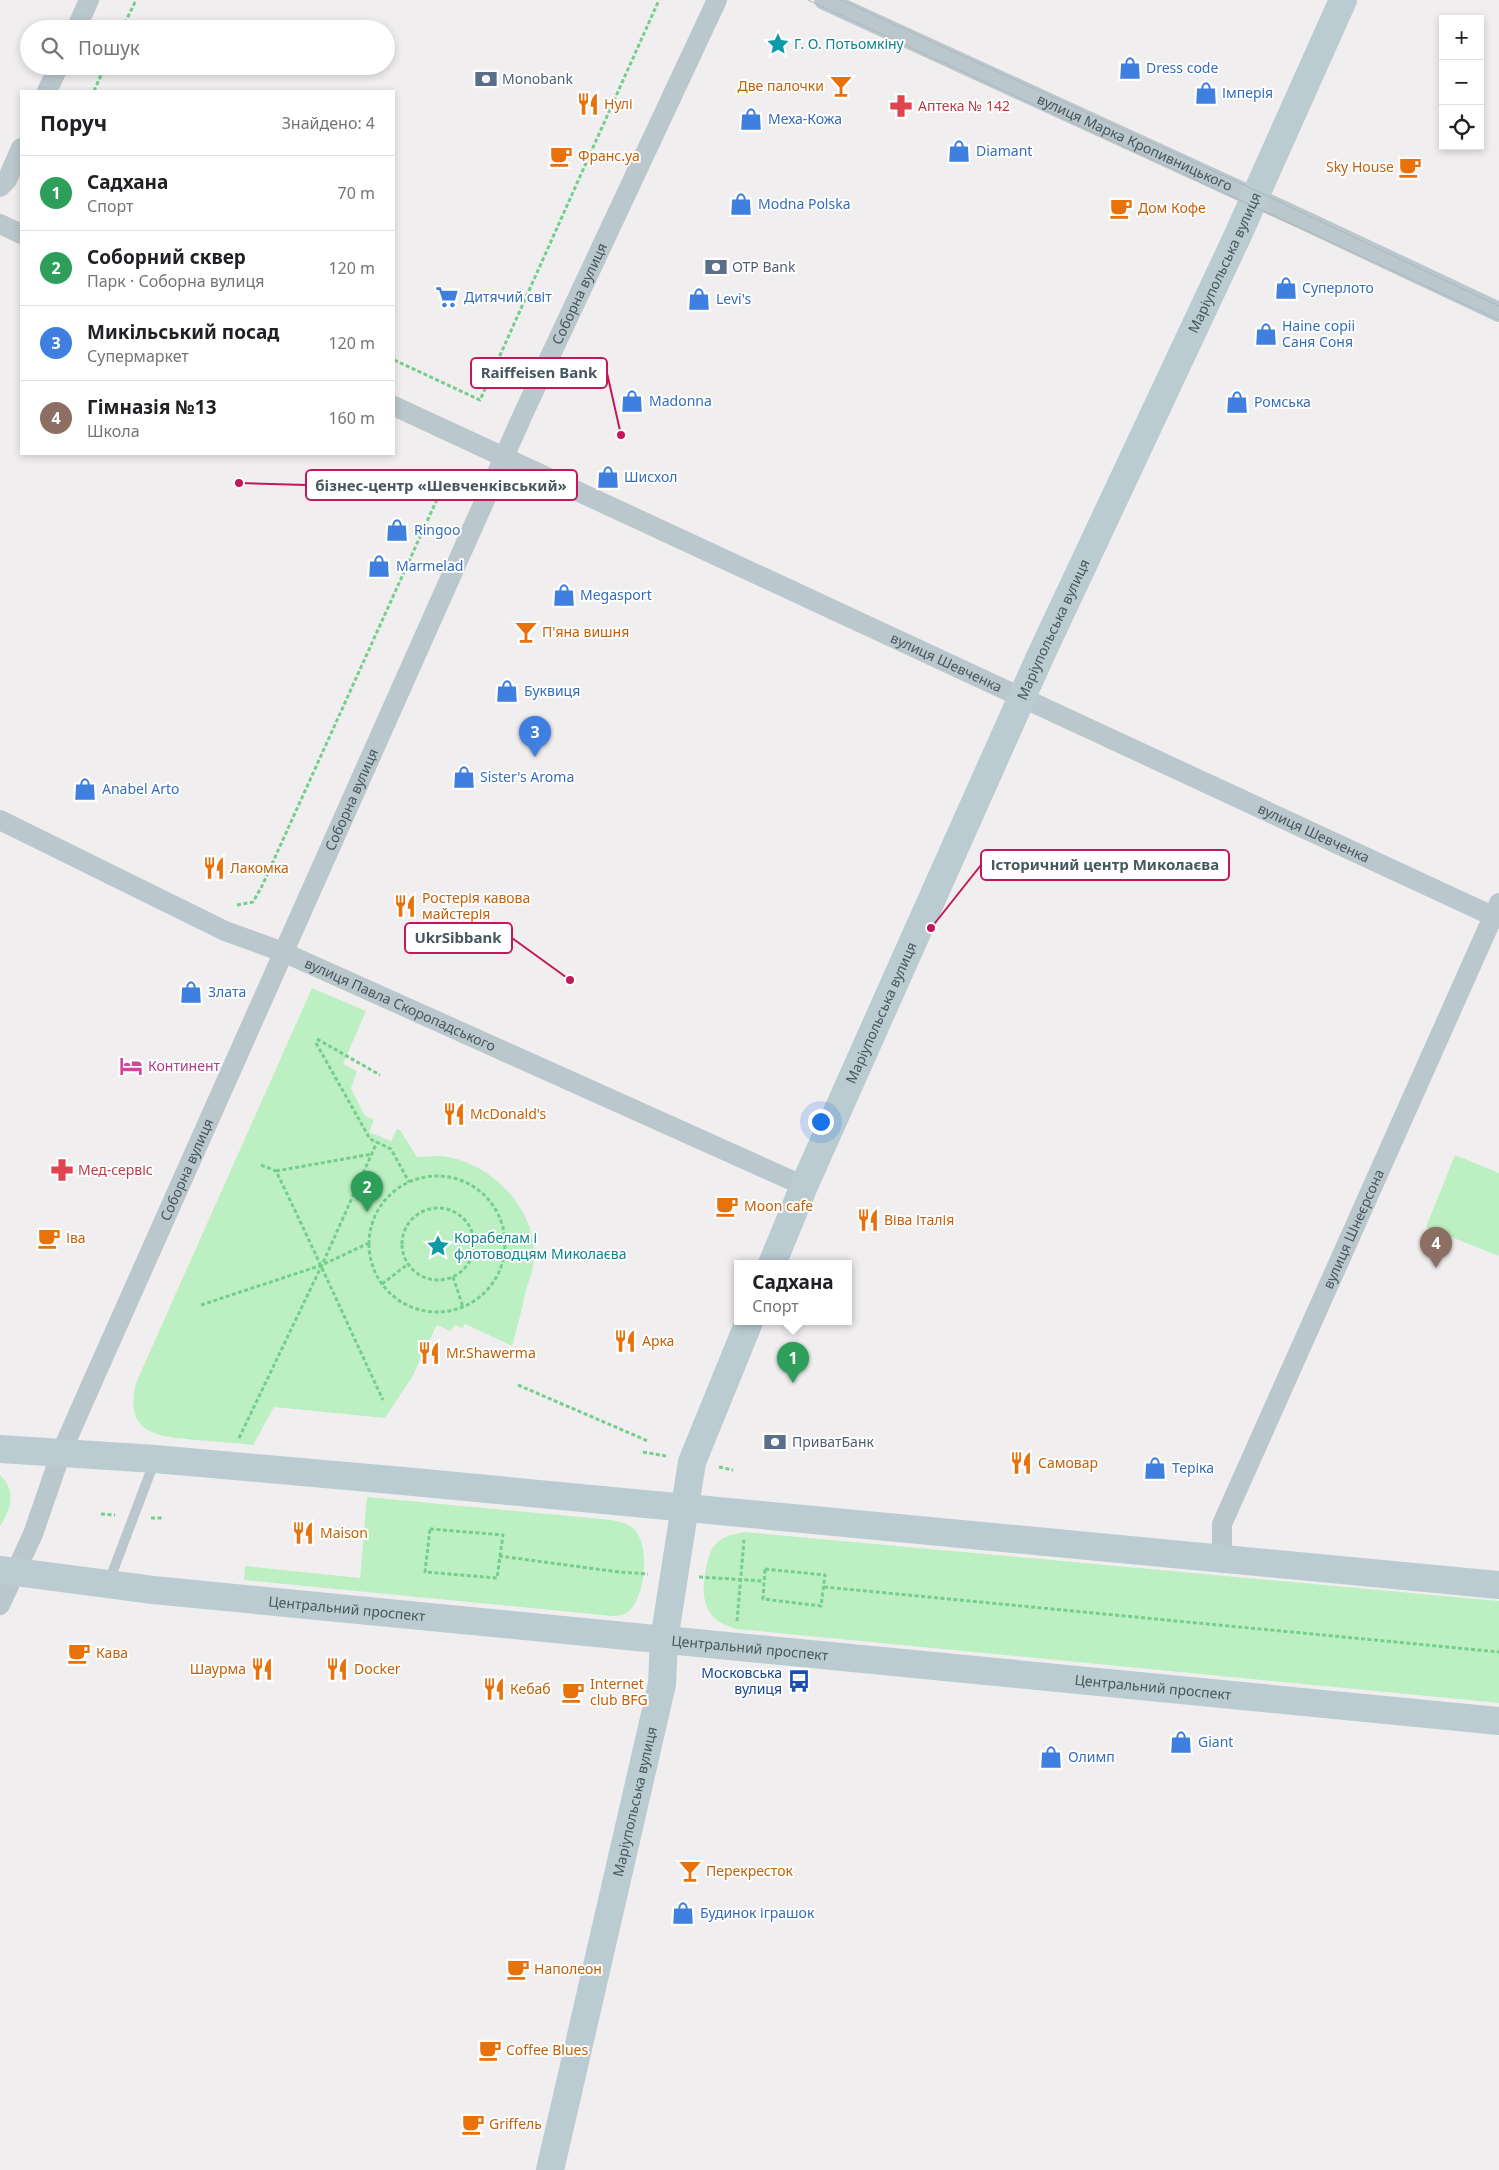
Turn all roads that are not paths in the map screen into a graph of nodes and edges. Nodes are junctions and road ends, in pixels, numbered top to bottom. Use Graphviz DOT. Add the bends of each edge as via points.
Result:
graph roads {
  1 [pos="90,0"];
  2 [pos="717,0"];
  3 [pos="824,0"];
  4 [pos="1343,0"];
  5 [pos="80,20"];
  6 [pos="55,75"];
  7 [pos="48,90"];
  8 [pos="20,150"];
  9 [pos="0,187"];
  10 [pos="1255,198"];
  11 [pos="0,224"];
  12 [pos="20,234"];
  13 [pos="1499,312"];
  14 [pos="395,406"];
  15 [pos="503,458"];
  16 [pos="1021,698"];
  17 [pos="0,820"];
  18 [pos="1497,913"];
  19 [pos="283,952"];
  20 [pos="804,1186"];
  21 [pos="774,1260"];
  22 [pos="748,1325"];
  23 [pos="0,1449"];
  24 [pos="61,1453"];
  25 [pos="155,1459"];
  26 [pos="685,1509"];
  27 [pos="1222,1560"];
  28 [pos="8,1571"];
  29 [pos="107,1585"];
  30 [pos="1499,1585"];
  31 [pos="0,1605"];
  32 [pos="664,1640"];
  33 [pos="1499,1721"];
  34 [pos="550,2170"];
  1 -- 5 [label="street"];
  2 -- 15 [label="street, Соборна вулиця"];
  3 -- 10 [label="street, вулиця Марка Кропивницького"];
  4 -- 10 [label="main road, Маріупольська вулиця"];
  6 -- 7 [label="street"];
  8 -- 9 [label="street" via="7,180"];
  10 -- 13 [label="street, вулиця Марка Кропивницького"];
  10 -- 16 [label="main road, Маріупольська вулиця"];
  11 -- 12 [label="street"];
  14 -- 15 [label="street, вулиця Шевченка"];
  15 -- 16 [label="street, вулиця Шевченка"];
  15 -- 19 [label="street, Соборна вулиця"];
  16 -- 18 [label="street, вулиця Шевченка"];
  16 -- 20 [label="main road, Маріупольська вулиця"];
  17 -- 19 [label="street, вулиця Павла Скоропадського" via="225,931"];
  18 -- 27 [label="street, вулиця Шнеєрсона" via="1222,1524"];
  19 -- 20 [label="street, вулиця Павла Скоропадського"];
  19 -- 24 [label="street, Соборна вулиця"];
  20 -- 21 [label="main road, Маріупольська вулиця"];
  22 -- 26 [label="main road, Маріупольська вулиця" via="692,1462"];
  23 -- 24 [label="main road"];
  24 -- 25 [label="main road"];
  24 -- 28 [label="street, Соборна вулиця" via="33,1534"];
  25 -- 26 [label="main road"];
  25 -- 29 [label="lane"];
  26 -- 27 [label="main road"];
  26 -- 32 [label="main road, Маріупольська вулиця"];
  27 -- 30 [label="main road"];
  28 -- 29 [label="main road, Центральний проспект"];
  28 -- 31 [label="street, Соборна вулиця"];
  29 -- 32 [label="main road, Центральний проспект"];
  32 -- 33 [label="main road, Центральний проспект"];
  32 -- 34 [label="main road, Маріупольська вулиця" via="662,1684"];
}
